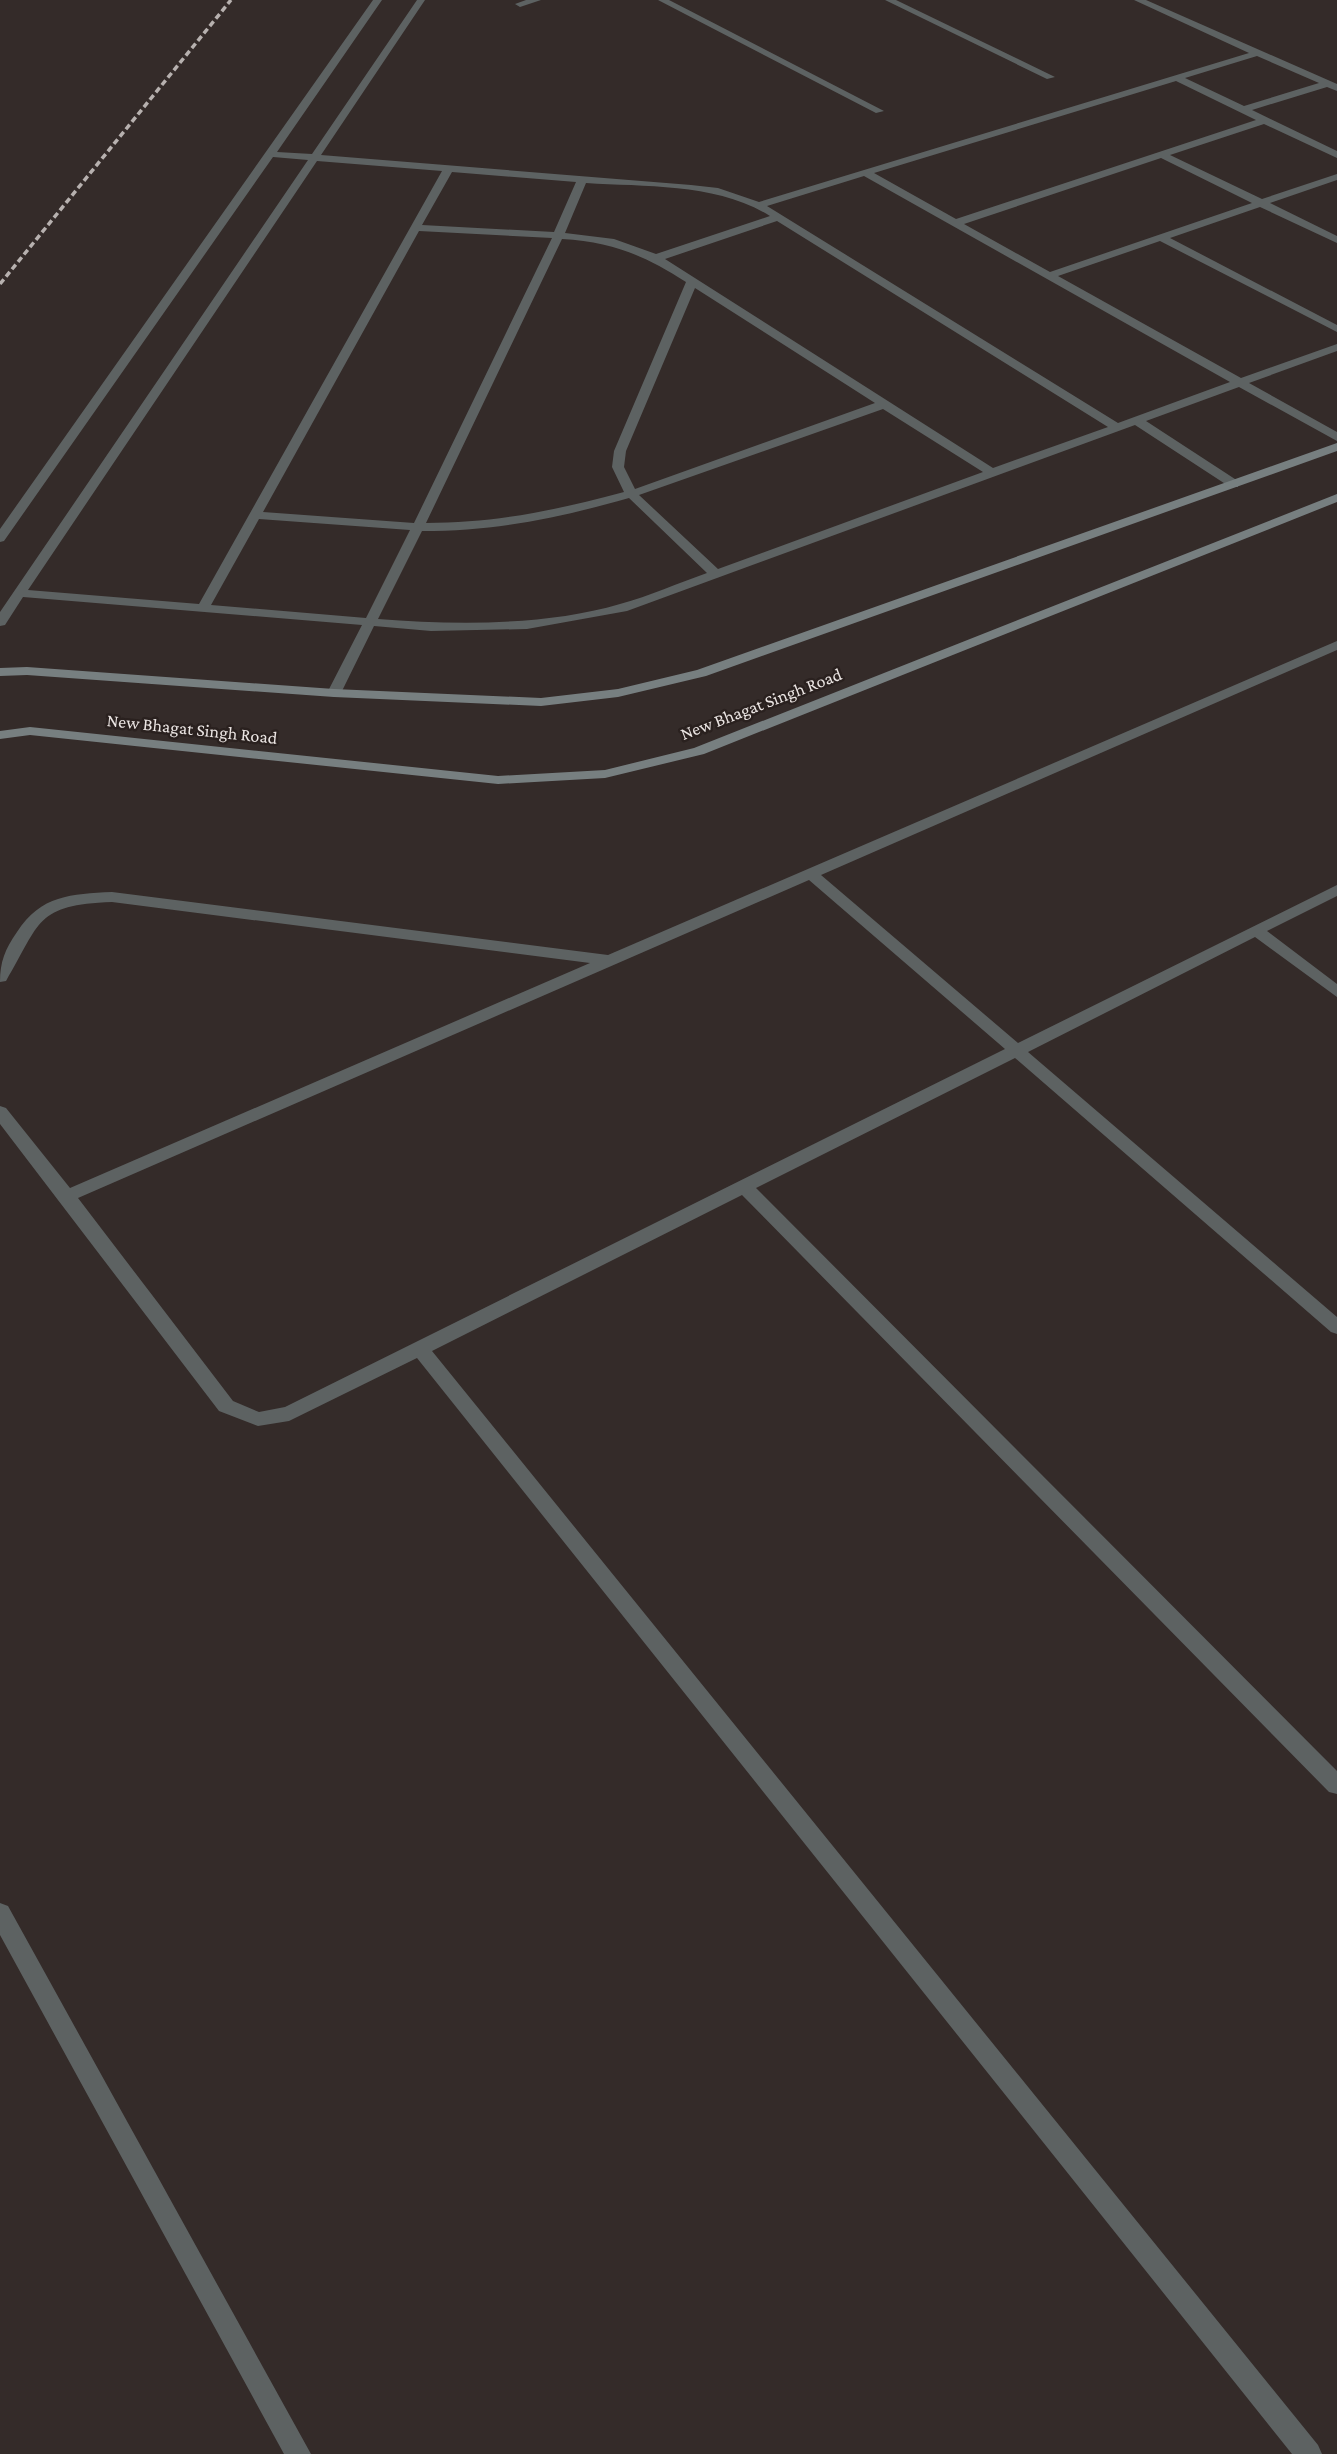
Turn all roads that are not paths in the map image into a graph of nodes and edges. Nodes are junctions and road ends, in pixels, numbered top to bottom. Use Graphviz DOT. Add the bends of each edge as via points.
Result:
graph roads {
  1 [pos="378,0"];
  2 [pos="421,0"];
  3 [pos="537,0"];
  4 [pos="662,0"];
  5 [pos="889,0"];
  6 [pos="1138,0"];
  7 [pos="520,4"];
  8 [pos="1258,53"];
  9 [pos="1050,77"];
  10 [pos="1177,78"];
  11 [pos="1332,86"];
  12 [pos="1242,110"];
  13 [pos="879,111"];
  14 [pos="1262,121"];
  15 [pos="270,154"];
  16 [pos="1161,154"];
  17 [pos="1337,155"];
  18 [pos="315,157"];
  19 [pos="449,168"];
  20 [pos="864,172"];
  21 [pos="1337,177"];
  22 [pos="582,179"];
  23 [pos="1261,203"];
  24 [pos="759,205"];
  25 [pos="779,217"];
  26 [pos="955,223"];
  27 [pos="415,228"];
  28 [pos="558,236"];
  29 [pos="1161,237"];
  30 [pos="1337,240"];
  31 [pos="656,258"];
  32 [pos="1049,275"];
  33 [pos="692,281"];
  34 [pos="1337,329"];
  35 [pos="1337,347"];
  36 [pos="1241,383"];
  37 [pos="885,404"];
  38 [pos="1135,419"];
  39 [pos="1115,426"];
  40 [pos="1337,437"];
  41 [pos="1337,447"];
  42 [pos="994,474"];
  43 [pos="1234,484"];
  44 [pos="631,494"];
  45 [pos="1337,498"];
  46 [pos="255,515"];
  47 [pos="418,527"];
  48 [pos="0,538"];
  49 [pos="717,575"];
  50 [pos="20,593"];
  51 [pos="203,608"];
  52 [pos="0,622"];
  53 [pos="371,622"];
  54 [pos="1337,645"];
  55 [pos="0,672"];
  56 [pos="334,693"];
  57 [pos="0,735"];
  58 [pos="810,873"];
  59 [pos="1337,890"];
  60 [pos="1256,931"];
  61 [pos="610,960"];
  62 [pos="0,976"];
  63 [pos="1337,992"];
  64 [pos="1016,1051"];
  65 [pos="0,1112"];
  66 [pos="745,1187"];
  67 [pos="67,1196"];
  68 [pos="1337,1327"];
  69 [pos="420,1349"];
  70 [pos="1337,1785"];
  71 [pos="0,1913"];
  72 [pos="298,2454"];
  73 [pos="1309,2454"];
  1 -- 15 [label="street"];
  2 -- 18 [label="street"];
  3 -- 7 [label="street"];
  4 -- 13 [label="street"];
  5 -- 9 [label="street"];
  6 -- 8 [label="street"];
  8 -- 10 [label="street"];
  8 -- 11 [label="street"];
  10 -- 12 [label="street"];
  10 -- 20 [label="street"];
  11 -- 12 [label="street"];
  12 -- 14 [label="street"];
  14 -- 16 [label="street"];
  14 -- 17 [label="street"];
  15 -- 18 [label="street"];
  15 -- 48 [label="street"];
  16 -- 23 [label="street"];
  16 -- 26 [label="street"];
  18 -- 19 [label="street"];
  18 -- 50 [label="street"];
  19 -- 22 [label="street"];
  19 -- 27 [label="street"];
  20 -- 24 [label="street"];
  20 -- 26 [label="street"];
  21 -- 23 [label="street"];
  22 -- 24 [label="street" via="718,191"];
  22 -- 28 [label="street"];
  23 -- 29 [label="street"];
  23 -- 30 [label="street"];
  24 -- 25 [label="street"];
  25 -- 31 [label="street"];
  25 -- 39 [label="street"];
  26 -- 32 [label="street"];
  27 -- 28 [label="street"];
  27 -- 46 [label="street"];
  28 -- 31 [label="street" via="614,242"];
  28 -- 47 [label="street"];
  29 -- 32 [label="street"];
  29 -- 34 [label="street"];
  31 -- 33 [label="street"];
  32 -- 36 [label="street"];
  33 -- 37 [label="street"];
  33 -- 44 [label="street" via="620,451 618,467"];
  35 -- 36 [label="street"];
  36 -- 38 [label="street"];
  36 -- 40 [label="street"];
  37 -- 42 [label="street"];
  37 -- 44 [label="street"];
  38 -- 39 [label="street"];
  38 -- 43 [label="street"];
  39 -- 42 [label="street"];
  41 -- 43 [label="street"];
  42 -- 49 [label="street"];
  43 -- 56 [label="street" via="701,673 618,693 541,702"];
  44 -- 47 [label="street" via="550,516 466,527"];
  44 -- 49 [label="street"];
  45 -- 57 [label="street, New Bhagat Singh Road" via="699,751 605,774 498,780 30,731"];
  46 -- 47 [label="street"];
  46 -- 51 [label="street"];
  47 -- 53 [label="street"];
  49 -- 53 [label="street" via="622,608 527,625 431,627"];
  50 -- 51 [label="street"];
  50 -- 52 [label="street"];
  51 -- 53 [label="street"];
  53 -- 56 [label="street"];
  54 -- 58 [label="street"];
  55 -- 56 [label="street"];
  58 -- 61 [label="street"];
  58 -- 64 [label="street"];
  59 -- 60 [label="street"];
  60 -- 63 [label="street"];
  60 -- 64 [label="street"];
  61 -- 62 [label="street" via="112,897 78,897 51,904 28,922"];
  61 -- 67 [label="street"];
  64 -- 66 [label="street"];
  64 -- 68 [label="street"];
  65 -- 67 [label="street"];
  66 -- 69 [label="street"];
  66 -- 70 [label="street"];
  67 -- 69 [label="street" via="226,1406 258,1419 289,1414"];
  69 -- 73 [label="street"];
  71 -- 72 [label="street"];
}
